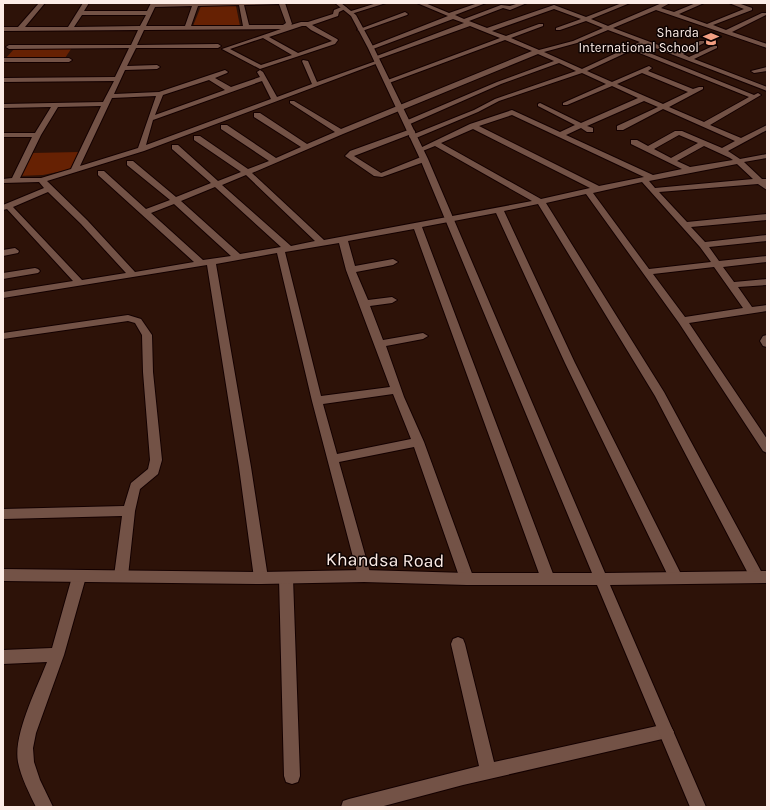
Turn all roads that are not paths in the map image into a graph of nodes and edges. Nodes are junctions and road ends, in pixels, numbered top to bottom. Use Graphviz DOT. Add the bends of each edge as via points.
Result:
graph roads {
  1 [pos="42,3"];
  2 [pos="86,3"];
  3 [pos="241,3"];
  4 [pos="277,3"];
  5 [pos="282,3"];
  6 [pos="383,3"];
  7 [pos="420,3"];
  8 [pos="483,3"];
  9 [pos="511,3"];
  10 [pos="524,3"];
  11 [pos="627,3"];
  12 [pos="667,3"];
  13 [pos="700,3"];
  14 [pos="732,3"];
  15 [pos="154,4"];
  16 [pos="196,4"];
  17 [pos="503,6"];
  18 [pos="344,8"];
  19 [pos="656,8"];
  20 [pos="749,8"];
  21 [pos="150,12"];
  22 [pos="80,13"];
  23 [pos="405,14"];
  24 [pos="674,14"];
  25 [pos="766,14"];
  26 [pos="451,16"];
  27 [pos="587,19"];
  28 [pos="464,21"];
  29 [pos="471,23"];
  30 [pos="308,24"];
  31 [pos="541,25"];
  32 [pos="706,26"];
  33 [pos="246,27"];
  34 [pos="70,28"];
  35 [pos="142,28"];
  36 [pos="187,28"];
  37 [pos="558,28"];
  38 [pos="609,28"];
  39 [pos="3,29"];
  40 [pos="360,30"];
  41 [pos="488,30"];
  42 [pos="727,32"];
  43 [pos="263,36"];
  44 [pos="505,38"];
  45 [pos="14,39"];
  46 [pos="645,42"];
  47 [pos="702,42"];
  48 [pos="77,46"];
  49 [pos="134,46"];
  50 [pos="218,46"];
  51 [pos="716,47"];
  52 [pos="631,48"];
  53 [pos="767,49"];
  54 [pos="539,52"];
  55 [pos="297,55"];
  56 [pos="677,55"];
  57 [pos="375,56"];
  58 [pos="689,59"];
  59 [pos="3,60"];
  60 [pos="305,61"];
  61 [pos="560,61"];
  62 [pos="158,67"];
  63 [pos="123,68"];
  64 [pos="649,68"];
  65 [pos="767,69"];
  66 [pos="259,70"];
  67 [pos="582,71"];
  68 [pos="642,71"];
  69 [pos="754,71"];
  70 [pos="225,72"];
  71 [pos="209,77"];
  72 [pos="263,78"];
  73 [pos="118,79"];
  74 [pos="3,80"];
  75 [pos="387,82"];
  76 [pos="315,84"];
  77 [pos="613,84"];
  78 [pos="701,88"];
  79 [pos="230,90"];
  80 [pos="767,90"];
  81 [pos="694,92"];
  82 [pos="160,94"];
  83 [pos="110,96"];
  84 [pos="754,97"];
  85 [pos="644,98"];
  86 [pos="275,99"];
  87 [pos="292,102"];
  88 [pos="105,104"];
  89 [pos="565,104"];
  90 [pos="56,105"];
  91 [pos="540,105"];
  92 [pos="3,106"];
  93 [pos="664,107"];
  94 [pos="401,108"];
  95 [pos="257,115"];
  96 [pos="150,119"];
  97 [pos="581,125"];
  98 [pos="704,125"];
  99 [pos="473,126"];
  100 [pos="224,127"];
  101 [pos="767,127"];
  102 [pos="620,128"];
  103 [pos="410,130"];
  104 [pos="590,130"];
  105 [pos="340,132"];
  106 [pos="561,134"];
  107 [pos="3,135"];
  108 [pos="37,135"];
  109 [pos="197,138"];
  110 [pos="741,141"];
  111 [pos="634,142"];
  112 [pos="435,143"];
  113 [pos="704,143"];
  114 [pos="175,147"];
  115 [pos="307,147"];
  116 [pos="142,149"];
  117 [pos="648,149"];
  118 [pos="723,151"];
  119 [pos="422,154"];
  120 [pos="767,156"];
  121 [pos="672,160"];
  122 [pos="275,161"];
  123 [pos="740,162"];
  124 [pos="130,163"];
  125 [pos="689,170"];
  126 [pos="74,172"];
  127 [pos="247,172"];
  128 [pos="101,173"];
  129 [pos="649,179"];
  130 [pos="41,180"];
  131 [pos="3,181"];
  132 [pos="15,181"];
  133 [pos="764,181"];
  134 [pos="218,184"];
  135 [pos="50,188"];
  136 [pos="767,188"];
  137 [pos="598,189"];
  138 [pos="655,190"];
  139 [pos="588,191"];
  140 [pos="175,200"];
  141 [pos="540,202"];
  142 [pos="5,207"];
  143 [pos="499,210"];
  144 [pos="146,212"];
  145 [pos="767,217"];
  146 [pos="449,219"];
  147 [pos="417,225"];
  148 [pos="686,225"];
  149 [pos="767,238"];
  150 [pos="343,240"];
  151 [pos="321,242"];
  152 [pos="702,245"];
  153 [pos="284,249"];
  154 [pos="15,251"];
  155 [pos="3,253"];
  156 [pos="237,256"];
  157 [pos="767,259"];
  158 [pos="206,262"];
  159 [pos="393,262"];
  160 [pos="717,265"];
  161 [pos="352,270"];
  162 [pos="35,271"];
  163 [pos="647,272"];
  164 [pos="133,275"];
  165 [pos="3,276"];
  166 [pos="767,282"];
  167 [pos="80,283"];
  168 [pos="732,285"];
  169 [pos="3,295"];
  170 [pos="392,300"];
  171 [pos="364,304"];
  172 [pos="767,308"];
  173 [pos="750,311"];
  174 [pos="682,321"];
  175 [pos="3,336"];
  176 [pos="423,336"];
  177 [pos="767,338"];
  178 [pos="380,344"];
  179 [pos="767,344"];
  180 [pos="396,390"];
  181 [pos="316,401"];
  182 [pos="418,442"];
  183 [pos="767,448"];
  184 [pos="333,459"];
  185 [pos="129,511"];
  186 [pos="3,514"];
  187 [pos="3,575"];
  188 [pos="121,576"];
  189 [pos="364,576"];
  190 [pos="79,577"];
  191 [pos="762,577"];
  192 [pos="261,578"];
  193 [pos="286,578"];
  194 [pos="676,578"];
  195 [pos="467,579"];
  196 [pos="548,579"];
  197 [pos="601,579"];
  198 [pos="458,644"];
  199 [pos="57,655"];
  200 [pos="3,657"];
  201 [pos="666,732"];
  202 [pos="488,771"];
  203 [pos="292,776"];
  204 [pos="45,807"];
  205 [pos="350,807"];
  206 [pos="698,807"];
  1 -- 45 [label="street"];
  2 -- 22 [label="street"];
  3 -- 4 [label="street"];
  3 -- 16 [label="street"];
  3 -- 33 [label="street"];
  5 -- 33 [label="street" via="290,24 288,26"];
  6 -- 18 [label="street"];
  7 -- 26 [label="street"];
  8 -- 26 [label="street"];
  9 -- 17 [label="street"];
  10 -- 17 [label="street" via="510,8"];
  11 -- 27 [label="street"];
  12 -- 19 [label="street"];
  13 -- 24 [label="street"];
  14 -- 20 [label="street"];
  15 -- 16 [label="street"];
  15 -- 21 [label="street"];
  16 -- 36 [label="street"];
  17 -- 28 [label="street"];
  18 -- 30 [label="street" via="336,11 332,18"];
  18 -- 40 [label="street"];
  19 -- 24 [label="street"];
  19 -- 38 [label="street"];
  20 -- 25 [label="street"];
  20 -- 32 [label="street"];
  21 -- 22 [label="street" via="108,10"];
  21 -- 35 [label="street"];
  22 -- 34 [label="street"];
  23 -- 40 [label="street"];
  24 -- 32 [label="street"];
  25 -- 42 [label="street"];
  26 -- 28 [label="street"];
  26 -- 57 [label="street"];
  27 -- 37 [label="street"];
  27 -- 38 [label="street"];
  27 -- 41 [label="street" via="554,7"];
  28 -- 29 [label="street"];
  29 -- 41 [label="street"];
  29 -- 57 [label="street"];
  30 -- 43 [label="street"];
  30 -- 55 [label="street" via="335,41"];
  31 -- 44 [label="street"];
  32 -- 42 [label="street"];
  33 -- 36 [label="street"];
  34 -- 35 [label="street"];
  34 -- 45 [label="street"];
  35 -- 36 [label="street"];
  35 -- 49 [label="street"];
  38 -- 46 [label="street"];
  38 -- 54 [label="street" via="575,42"];
  39 -- 45 [label="street"];
  40 -- 57 [label="street"];
  41 -- 44 [label="street"];
  42 -- 53 [label="street"];
  43 -- 55 [label="street"];
  43 -- 55 [label="street" via="225,48 260,67"];
  44 -- 54 [label="street"];
  44 -- 75 [label="street"];
  45 -- 48 [label="street"];
  46 -- 52 [label="street"];
  46 -- 56 [label="street"];
  47 -- 56 [label="street"];
  48 -- 49 [label="street"];
  48 -- 59 [label="street" via="67,63"];
  49 -- 50 [label="street"];
  49 -- 63 [label="street"];
  51 -- 58 [label="street"];
  52 -- 67 [label="street"];
  52 -- 84 [label="street"];
  54 -- 61 [label="street"];
  54 -- 94 [label="street"];
  56 -- 58 [label="street"];
  57 -- 75 [label="street"];
  57 -- 76 [label="street"];
  58 -- 80 [label="street"];
  60 -- 76 [label="street"];
  61 -- 67 [label="street"];
  61 -- 103 [label="street" via="499,84"];
  62 -- 63 [label="street"];
  63 -- 73 [label="street"];
  64 -- 68 [label="street"];
  65 -- 69 [label="street"];
  66 -- 72 [label="street"];
  67 -- 77 [label="street"];
  67 -- 103 [label="street" via="497,100 476,111"];
  68 -- 77 [label="street"];
  68 -- 81 [label="street"];
  70 -- 71 [label="street"];
  71 -- 79 [label="street"];
  71 -- 82 [label="street"];
  72 -- 79 [label="street"];
  72 -- 86 [label="street"];
  73 -- 74 [label="street" via="60,76"];
  73 -- 83 [label="street"];
  75 -- 94 [label="street"];
  76 -- 86 [label="street"];
  77 -- 85 [label="street"];
  77 -- 89 [label="street"];
  78 -- 81 [label="street"];
  79 -- 96 [label="street"];
  80 -- 84 [label="street"];
  81 -- 93 [label="street"];
  82 -- 83 [label="street"];
  82 -- 96 [label="street"];
  83 -- 88 [label="street"];
  84 -- 98 [label="street"];
  85 -- 93 [label="street"];
  85 -- 97 [label="street"];
  86 -- 116 [label="street"];
  87 -- 105 [label="street"];
  88 -- 90 [label="street"];
  88 -- 126 [label="street"];
  90 -- 92 [label="street"];
  90 -- 108 [label="street"];
  91 -- 97 [label="street"];
  93 -- 98 [label="street"];
  93 -- 102 [label="street"];
  94 -- 103 [label="street"];
  94 -- 105 [label="street"];
  95 -- 115 [label="street"];
  96 -- 116 [label="street"];
  97 -- 104 [label="street"];
  97 -- 106 [label="street"];
  98 -- 110 [label="street"];
  99 -- 106 [label="street" via="512,112"];
  99 -- 112 [label="street"];
  99 -- 137 [label="street"];
  100 -- 122 [label="street"];
  101 -- 110 [label="street"];
  103 -- 119 [label="street"];
  103 -- 119 [label="street" via="349,156 376,174 382,175"];
  105 -- 115 [label="street"];
  106 -- 129 [label="street"];
  107 -- 108 [label="street"];
  108 -- 132 [label="street"];
  109 -- 127 [label="street"];
  110 -- 118 [label="street"];
  111 -- 117 [label="street"];
  112 -- 119 [label="street"];
  112 -- 141 [label="street"];
  113 -- 117 [label="street" via="678,133"];
  113 -- 118 [label="street"];
  113 -- 121 [label="street"];
  114 -- 134 [label="street"];
  115 -- 122 [label="street"];
  116 -- 126 [label="street"];
  117 -- 121 [label="street"];
  118 -- 123 [label="street"];
  119 -- 146 [label="street"];
  120 -- 123 [label="street"];
  121 -- 125 [label="street"];
  122 -- 127 [label="street"];
  123 -- 125 [label="street"];
  123 -- 133 [label="street"];
  124 -- 140 [label="street"];
  125 -- 129 [label="street"];
  126 -- 130 [label="street"];
  127 -- 134 [label="street"];
  127 -- 151 [label="street"];
  128 -- 144 [label="street"];
  129 -- 137 [label="street"];
  129 -- 138 [label="street"];
  130 -- 132 [label="street"];
  130 -- 135 [label="street"];
  131 -- 132 [label="street"];
  133 -- 136 [label="street"];
  133 -- 138 [label="street"];
  134 -- 140 [label="street"];
  134 -- 153 [label="street"];
  135 -- 142 [label="street"];
  135 -- 164 [label="street"];
  137 -- 139 [label="street"];
  138 -- 148 [label="street"];
  139 -- 141 [label="street"];
  139 -- 163 [label="street"];
  140 -- 144 [label="street"];
  140 -- 156 [label="street"];
  141 -- 143 [label="street"];
  141 -- 191 [label="street" via="660,395"];
  142 -- 167 [label="street"];
  143 -- 146 [label="street"];
  143 -- 194 [label="street" via="570,363"];
  144 -- 158 [label="street"];
  145 -- 148 [label="street"];
  146 -- 147 [label="street"];
  146 -- 197 [label="street"];
  147 -- 150 [label="street"];
  147 -- 196 [label="street"];
  148 -- 152 [label="street"];
  149 -- 152 [label="street"];
  150 -- 151 [label="street"];
  150 -- 161 [label="street"];
  151 -- 153 [label="street"];
  152 -- 160 [label="street"];
  153 -- 156 [label="street"];
  153 -- 181 [label="street"];
  154 -- 155 [label="street"];
  156 -- 158 [label="street"];
  157 -- 160 [label="street"];
  158 -- 164 [label="street"];
  158 -- 192 [label="street" via="245,467"];
  159 -- 161 [label="street"];
  160 -- 163 [label="street"];
  160 -- 168 [label="street"];
  161 -- 171 [label="street"];
  162 -- 165 [label="street"];
  163 -- 174 [label="street"];
  164 -- 167 [label="street"];
  166 -- 168 [label="street"];
  167 -- 169 [label="street"];
  168 -- 173 [label="street"];
  170 -- 171 [label="street"];
  171 -- 178 [label="street"];
  172 -- 173 [label="street"];
  173 -- 174 [label="street"];
  174 -- 183 [label="street"];
  175 -- 185 [label="street" via="114,318 138,321 144,329 147,335 156,460 154,471 135,486"];
  176 -- 178 [label="street"];
  177 -- 179 [label="street"];
  178 -- 180 [label="street"];
  180 -- 181 [label="street"];
  180 -- 182 [label="street"];
  181 -- 184 [label="street"];
  182 -- 184 [label="street"];
  182 -- 195 [label="street"];
  184 -- 189 [label="street"];
  185 -- 186 [label="street"];
  185 -- 188 [label="street"];
  187 -- 190 [label="street, Khandsa Road"];
  188 -- 190 [label="street, Khandsa Road"];
  188 -- 192 [label="street, Khandsa Road"];
  189 -- 193 [label="street, Khandsa Road"];
  189 -- 195 [label="street, Khandsa Road"];
  190 -- 199 [label="street"];
  191 -- 194 [label="street, Khandsa Road"];
  192 -- 193 [label="street, Khandsa Road"];
  193 -- 203 [label="street"];
  194 -- 197 [label="street, Khandsa Road"];
  195 -- 196 [label="street, Khandsa Road"];
  196 -- 197 [label="street, Khandsa Road"];
  197 -- 201 [label="street"];
  198 -- 202 [label="street"];
  199 -- 200 [label="street"];
  199 -- 204 [label="street" via="28,733 25,748 26,762 33,783"];
  201 -- 202 [label="street"];
  201 -- 206 [label="street"];
  202 -- 205 [label="street"];
}
